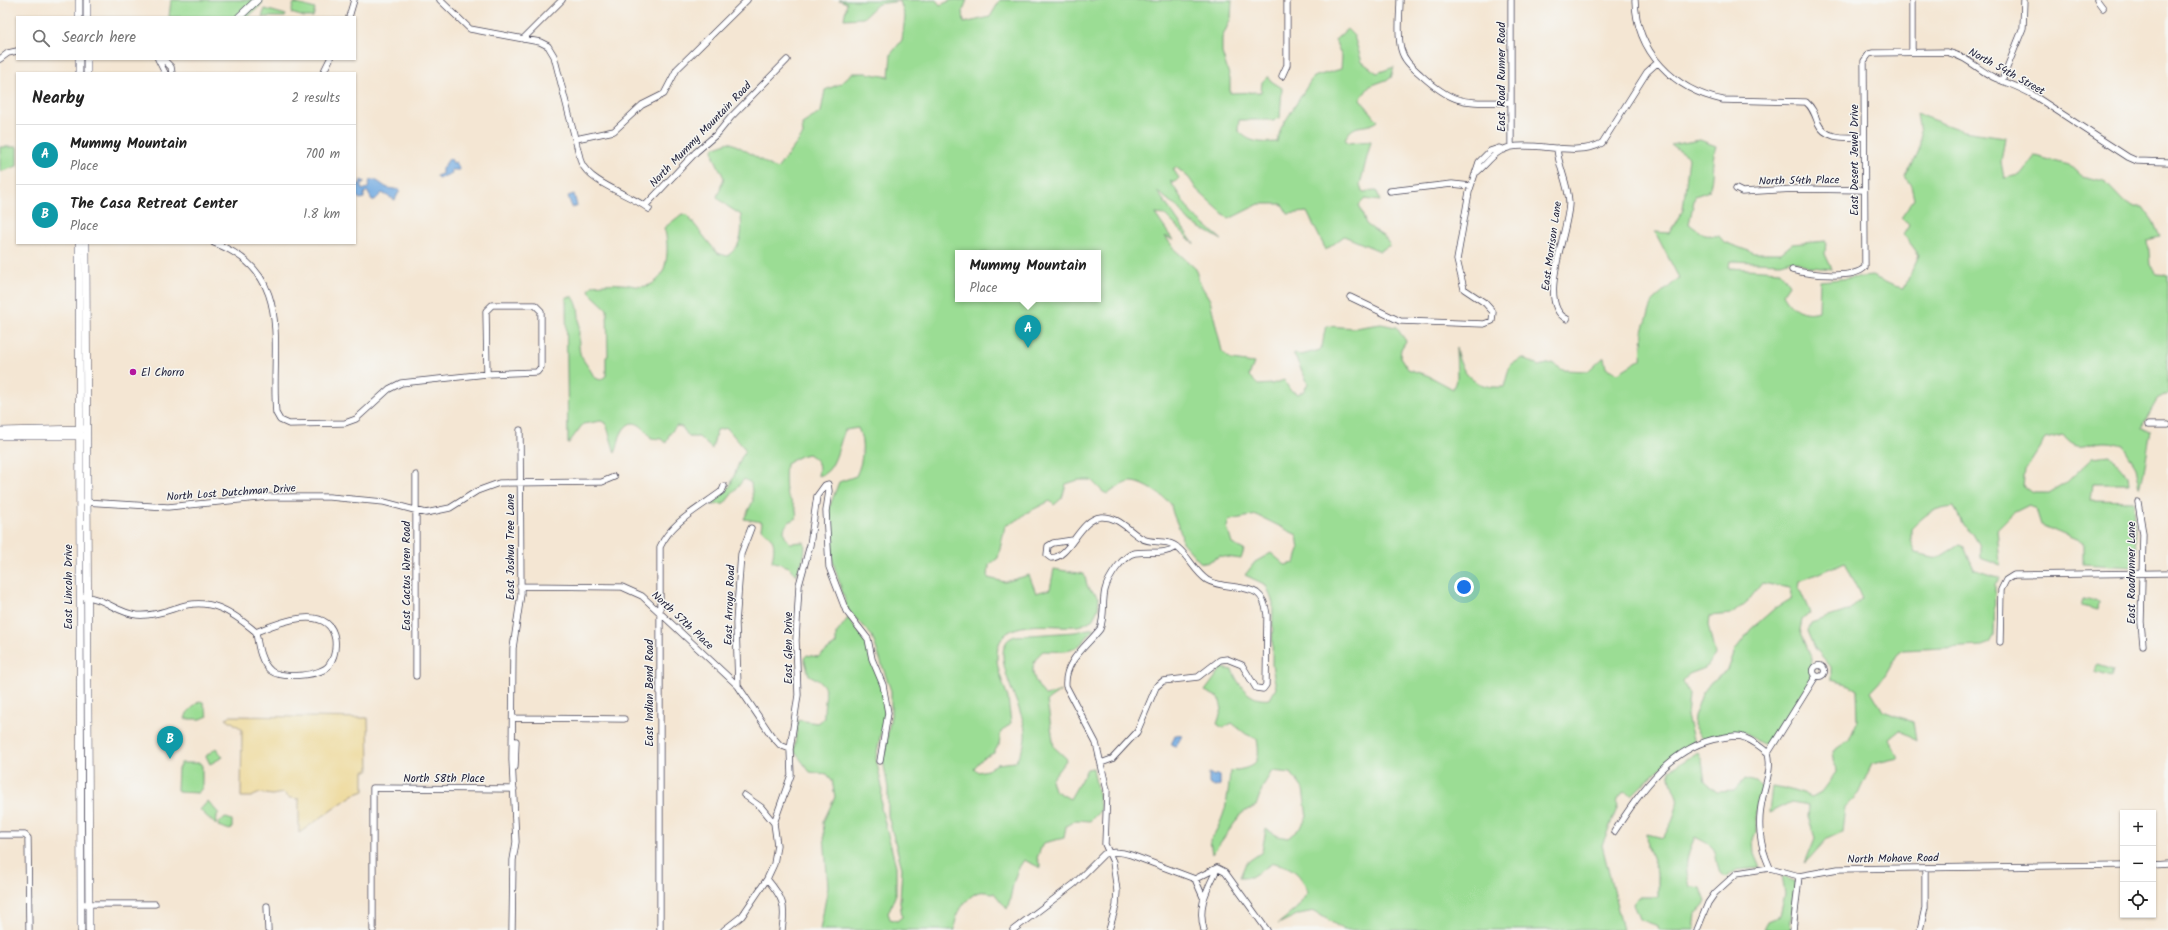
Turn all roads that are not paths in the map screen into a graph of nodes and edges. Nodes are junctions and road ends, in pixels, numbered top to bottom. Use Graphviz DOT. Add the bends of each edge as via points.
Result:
graph roads {
  1 [pos="79,0"];
  2 [pos="87,0"];
  3 [pos="257,0"];
  4 [pos="354,0"];
  5 [pos="440,0"];
  6 [pos="562,0"];
  7 [pos="747,0"];
  8 [pos="1287,0"];
  9 [pos="1400,0"];
  10 [pos="1511,0"];
  11 [pos="1635,0"];
  12 [pos="1912,0"];
  13 [pos="2024,0"];
  14 [pos="2097,0"];
  15 [pos="2103,8"];
  16 [pos="79,16"];
  17 [pos="87,16"];
  18 [pos="240,16"];
  19 [pos="349,16"];
  20 [pos="523,39"];
  21 [pos="16,51"];
  22 [pos="1912,52"];
  23 [pos="1869,54"];
  24 [pos="0,59"];
  25 [pos="79,60"];
  26 [pos="87,60"];
  27 [pos="158,60"];
  28 [pos="164,60"];
  29 [pos="330,60"];
  30 [pos="787,60"];
  31 [pos="1657,63"];
  32 [pos="79,72"];
  33 [pos="87,72"];
  34 [pos="164,72"];
  35 [pos="172,72"];
  36 [pos="324,72"];
  37 [pos="1282,76"];
  38 [pos="2002,80"];
  39 [pos="1511,102"];
  40 [pos="1863,137"];
  41 [pos="576,139"];
  42 [pos="1511,147"];
  43 [pos="1557,148"];
  44 [pos="2168,162"];
  45 [pos="1471,186"];
  46 [pos="1736,189"];
  47 [pos="1864,190"];
  48 [pos="1390,191"];
  49 [pos="79,244"];
  50 [pos="83,244"];
  51 [pos="86,244"];
  52 [pos="216,244"];
  53 [pos="86,252"];
  54 [pos="1792,270"];
  55 [pos="1350,297"];
  56 [pos="1567,318"];
  57 [pos="487,374"];
  58 [pos="2148,425"];
  59 [pos="2168,425"];
  60 [pos="520,430"];
  61 [pos="0,431"];
  62 [pos="79,433"];
  63 [pos="87,433"];
  64 [pos="0,436"];
  65 [pos="416,475"];
  66 [pos="614,477"];
  67 [pos="520,483"];
  68 [pos="724,486"];
  69 [pos="84,502"];
  70 [pos="2138,502"];
  71 [pos="416,512"];
  72 [pos="751,528"];
  73 [pos="1074,540"];
  74 [pos="1177,547"];
  75 [pos="2143,574"];
  76 [pos="2168,574"];
  77 [pos="520,586"];
  78 [pos="80,596"];
  79 [pos="88,596"];
  80 [pos="659,611"];
  81 [pos="256,632"];
  82 [pos="2000,642"];
  83 [pos="2143,645"];
  84 [pos="416,676"];
  85 [pos="1816,676"];
  86 [pos="738,686"];
  87 [pos="513,718"];
  88 [pos="624,719"];
  89 [pos="790,749"];
  90 [pos="1768,753"];
  91 [pos="880,760"];
  92 [pos="1101,763"];
  93 [pos="514,788"];
  94 [pos="744,795"];
  95 [pos="774,823"];
  96 [pos="1614,832"];
  97 [pos="0,835"];
  98 [pos="1108,853"];
  99 [pos="2168,864"];
  100 [pos="2120,865"];
  101 [pos="2156,865"];
  102 [pos="1217,868"];
  103 [pos="1770,868"];
  104 [pos="1925,868"];
  105 [pos="1799,876"];
  106 [pos="767,879"];
  107 [pos="1194,879"];
  108 [pos="1203,897"];
  109 [pos="81,904"];
  110 [pos="89,904"];
  111 [pos="155,904"];
  112 [pos="267,906"];
  113 [pos="29,930"];
  114 [pos="81,930"];
  115 [pos="89,930"];
  116 [pos="268,930"];
  117 [pos="373,930"];
  118 [pos="512,930"];
  119 [pos="660,930"];
  120 [pos="724,930"];
  121 [pos="782,930"];
  122 [pos="1013,930"];
  123 [pos="1109,930"];
  124 [pos="1204,930"];
  125 [pos="1267,930"];
  126 [pos="1697,930"];
  127 [pos="1793,930"];
  128 [pos="1920,930"];
  1 -- 16 [label="main road"];
  2 -- 17 [label="main road"];
  3 -- 18 [label="main road"];
  4 -- 19 [label="street"];
  5 -- 20 [label="street, North Mummy Mountain Road" via="470,29"];
  6 -- 20 [label="street"];
  7 -- 41 [label="street" via="677,69 664,94 642,105 614,131"];
  8 -- 37 [label="street" via="1287,65"];
  9 -- 39 [label="street" via="1400,45 1408,64 1453,99 1467,102"];
  10 -- 39 [label="street, East Road Runner Road"];
  11 -- 31 [label="street" via="1642,35"];
  12 -- 22 [label="street"];
  13 -- 38 [label="street" via="2023,28"];
  14 -- 15 [label="street"];
  20 -- 41 [label="street, North Mummy Mountain Road" via="543,44 552,52"];
  21 -- 24 [label="street"];
  22 -- 23 [label="street, North 54th Street"];
  22 -- 38 [label="street, North 54th Street" via="1947,52 1957,55"];
  23 -- 40 [label="street, East Desert Jewel Drive" via="1864,61"];
  25 -- 32 [label="main road"];
  26 -- 33 [label="main road"];
  27 -- 34 [label="street"];
  28 -- 35 [label="street" via="171,67"];
  29 -- 36 [label="street"];
  30 -- 41 [label="street, North Mummy Mountain Road" via="718,133 696,152 647,208 586,172"];
  31 -- 40 [label="street" via="1682,84 1711,97 1733,101 1806,102 1812,106 1822,130 1831,136"];
  31 -- 43 [label="street" via="1647,72 1602,142 1585,147"];
  38 -- 44 [label="street, North 54th Street" via="2033,95 2128,157 2137,161"];
  39 -- 42 [label="street, East Road Runner Road"];
  40 -- 47 [label="street, East Desert Jewel Drive"];
  42 -- 43 [label="street"];
  42 -- 45 [label="street, East Road Runner Road" via="1490,151 1479,162"];
  43 -- 56 [label="street, East Morrison Lane" via="1569,207 1557,262 1554,307"];
  45 -- 48 [label="street" via="1452,184"];
  45 -- 55 [label="street, East Road Runner Road" via="1458,250 1458,273 1464,289 1485,303 1493,312 1492,321 1484,324 1400,321"];
  46 -- 47 [label="street, North 54th Place" via="1742,192 1795,189"];
  47 -- 54 [label="street, East Desert Jewel Drive" via="1865,267 1851,274"];
  49 -- 62 [label="main road, East Lincoln Drive"];
  50 -- 53 [label="main road"];
  51 -- 53 [label="main road, East Lincoln Drive"];
  52 -- 57 [label="street" via="231,251 253,268 272,301 275,323 276,413 284,422 350,422 389,389 401,383"];
  53 -- 63 [label="main road, East Lincoln Drive"];
  57 -- 57 [label="street" via="532,373 539,370 541,311 538,307 492,305 488,308"];
  58 -- 59 [label="street"];
  60 -- 67 [label="street, East Joshua Tree Lane"];
  61 -- 62 [label="main road"];
  62 -- 63 [label="main road"];
  62 -- 64 [label="main road"];
  62 -- 69 [label="main road, East Lincoln Drive"];
  63 -- 69 [label="main road, East Lincoln Drive"];
  65 -- 71 [label="street, East Cactus Wren Road"];
  66 -- 67 [label="street, North Lost Dutchman Drive" via="602,482"];
  67 -- 71 [label="street, North Lost Dutchman Drive" via="499,483 477,491 450,508 426,513"];
  67 -- 77 [label="street, East Joshua Tree Lane"];
  68 -- 80 [label="street, East Indian Bend Road" via="722,491 683,519 663,540 659,554"];
  69 -- 71 [label="street, North Lost Dutchman Drive" via="168,507 268,497 328,497 384,502"];
  69 -- 78 [label="main road, East Lincoln Drive"];
  69 -- 79 [label="main road, East Lincoln Drive"];
  70 -- 75 [label="street, East Roadrunner Lane" via="2142,522"];
  71 -- 84 [label="street, East Cactus Wren Road"];
  72 -- 86 [label="street, East Arroyo Road" via="740,554 736,623"];
  73 -- 73 [label="street" via="1053,543 1048,546 1047,555 1051,558 1058,557"];
  73 -- 74 [label="street" via="1089,522 1107,517 1145,540 1170,543"];
  74 -- 92 [label="street" via="1170,552 1134,553 1124,557 1105,589 1103,623 1072,661 1068,670 1066,686 1096,743"];
  74 -- 92 [label="street" via="1206,580 1253,591 1263,600 1267,615 1266,685 1263,689 1256,688 1242,665 1227,659 1220,660 1198,677 1163,681 1156,687 1137,732 1112,759"];
  75 -- 76 [label="street"];
  75 -- 82 [label="street" via="2021,574 2010,577 2003,583 2001,590"];
  75 -- 83 [label="street, East Roadrunner Lane"];
  77 -- 80 [label="street, North 57th Place" via="622,587 642,596"];
  77 -- 87 [label="street, East Joshua Tree Lane" via="513,648"];
  78 -- 79 [label="street"];
  78 -- 109 [label="main road, East Lincoln Drive"];
  79 -- 81 [label="street" via="137,615 162,613 192,604 213,604 236,616"];
  79 -- 110 [label="main road, East Lincoln Drive"];
  80 -- 86 [label="street, North 57th Place"];
  80 -- 119 [label="street, East Indian Bend Road"];
  81 -- 81 [label="street" via="259,653 270,670 288,676 305,675 328,667 336,647 334,633 328,624 318,619 297,618 281,621"];
  85 -- 90 [label="street"];
  86 -- 89 [label="street, North 57th Place" via="771,735 780,745"];
  87 -- 88 [label="street"];
  87 -- 93 [label="street, East Joshua Tree Lane" via="516,754"];
  89 -- 91 [label="street, East Glen Drive" via="798,695 796,640 799,585 810,545 817,496 828,484 826,511 829,567 846,611 868,639 872,659 883,685 888,713"];
  89 -- 95 [label="street, East Glen Drive" via="791,775"];
  90 -- 96 [label="street" via="1739,736 1697,744 1670,762 1652,779 1628,809"];
  90 -- 103 [label="street" via="1769,768 1759,828"];
  92 -- 98 [label="street" via="1107,790 1105,844"];
  93 -- 117 [label="street, North 58th Place" via="373,788"];
  93 -- 118 [label="street, East Joshua Tree Lane" via="516,842 513,860"];
  94 -- 95 [label="street" via="761,807"];
  95 -- 106 [label="street, East Glen Drive" via="777,845 774,864"];
  97 -- 113 [label="street" via="25,835 28,838"];
  98 -- 107 [label="street" via="1131,854"];
  98 -- 122 [label="street" via="1074,884"];
  98 -- 123 [label="street" via="1113,862 1117,891 1116,906"];
  99 -- 101 [label="street"];
  100 -- 104 [label="street, North Mohave Road"];
  102 -- 107 [label="street"];
  102 -- 108 [label="street"];
  102 -- 125 [label="street" via="1225,872"];
  103 -- 105 [label="street, North Mohave Road"];
  103 -- 126 [label="street, North Mohave Road" via="1733,875 1708,902"];
  104 -- 105 [label="street, North Mohave Road" via="1838,869"];
  104 -- 128 [label="street" via="1925,908"];
  105 -- 127 [label="street"];
  106 -- 120 [label="street, East Glen Drive" via="742,916"];
  106 -- 121 [label="street" via="781,896 784,915"];
  107 -- 108 [label="street"];
  108 -- 124 [label="street" via="1200,919"];
  109 -- 110 [label="street"];
  109 -- 114 [label="main road, East Lincoln Drive"];
  110 -- 111 [label="street"];
  110 -- 115 [label="main road, East Lincoln Drive"];
  112 -- 116 [label="street"];
}
